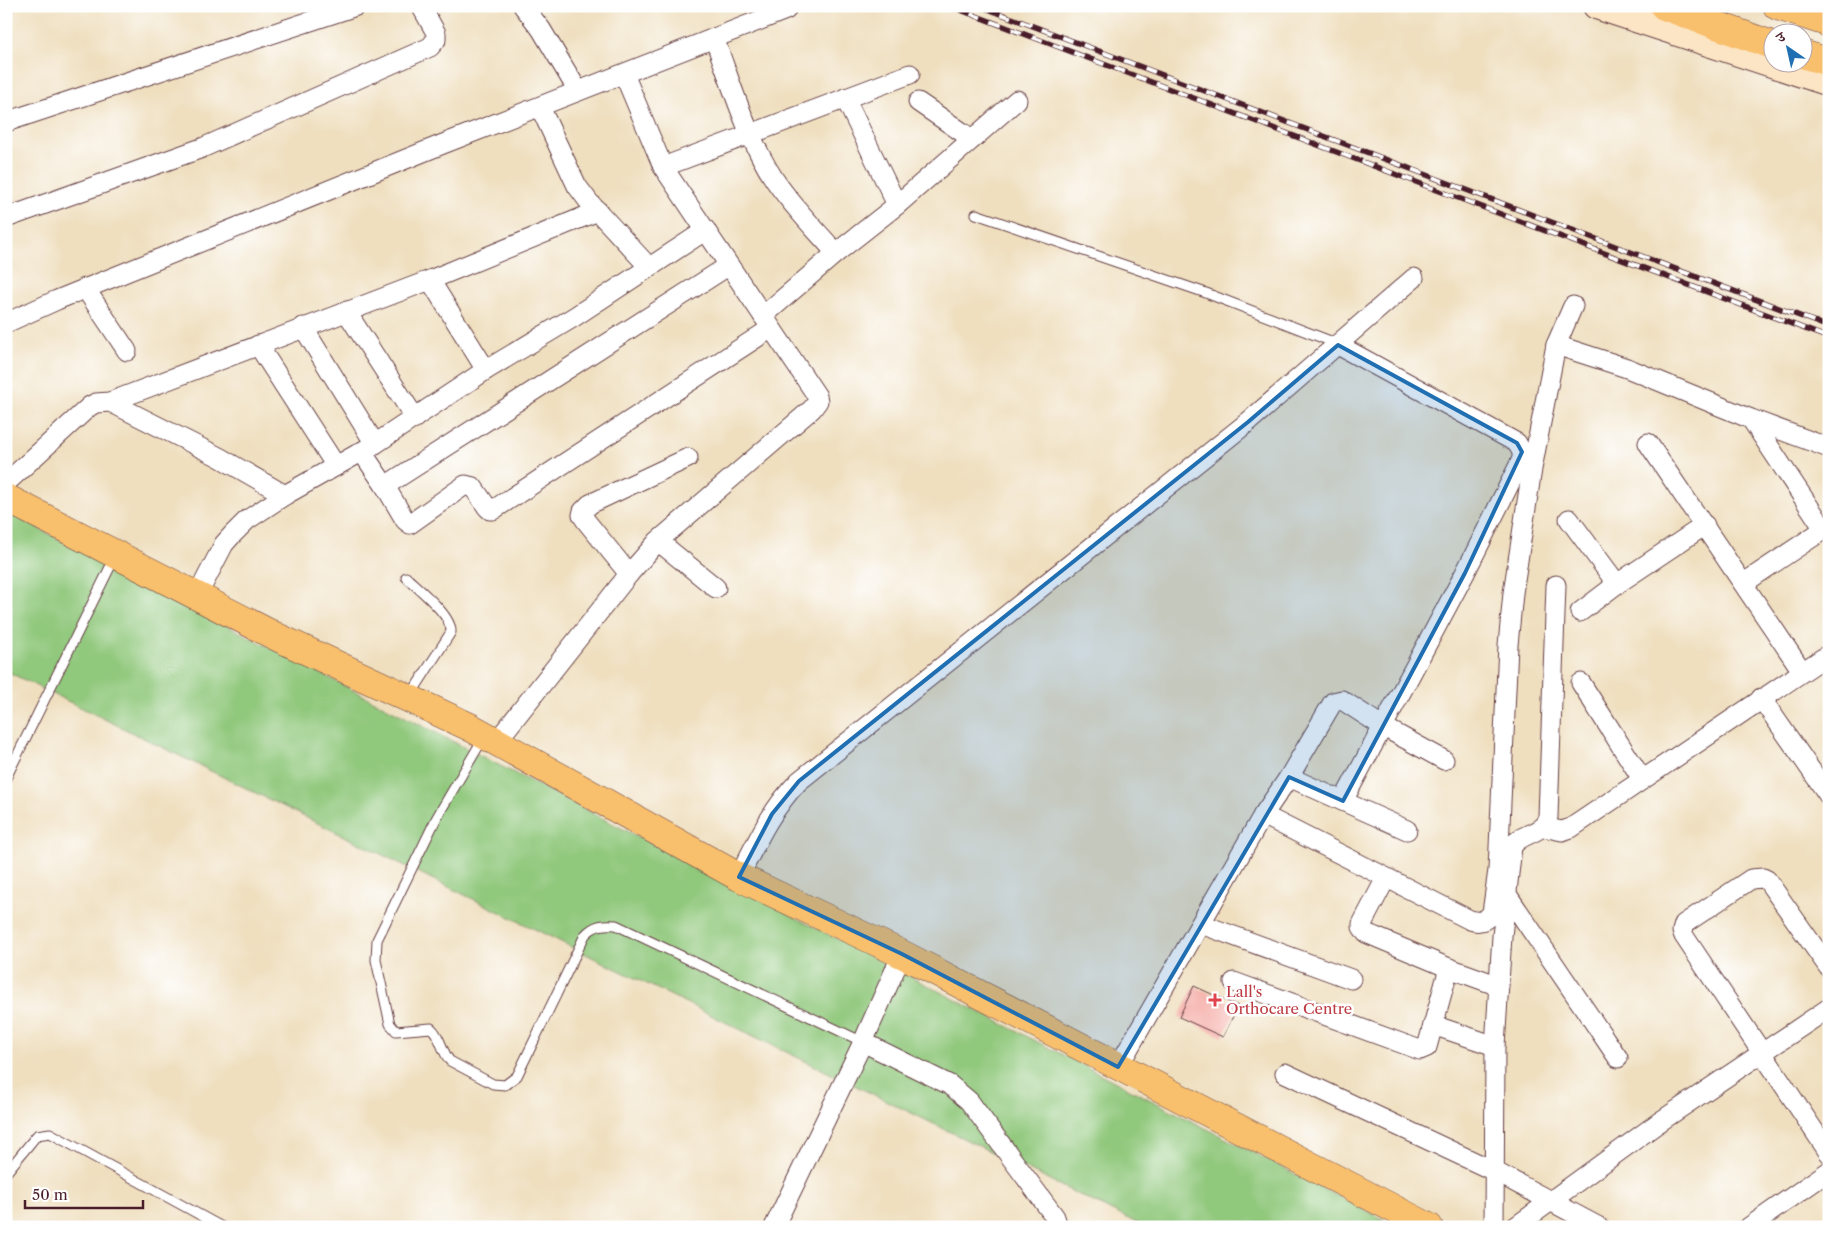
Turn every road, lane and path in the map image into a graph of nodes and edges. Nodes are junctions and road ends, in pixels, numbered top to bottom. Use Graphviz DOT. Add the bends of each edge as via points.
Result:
graph roads {
  1 [pos="356,6"];
  2 [pos="421,6"];
  3 [pos="523,6"];
  4 [pos="1596,6"];
  5 [pos="1664,6"];
  6 [pos="1777,6"];
  7 [pos="786,10"];
  8 [pos="1829,23"];
  9 [pos="714,38"];
  10 [pos="1762,40"];
  11 [pos="1812,57"];
  12 [pos="1829,62"];
  13 [pos="624,74"];
  14 [pos="910,74"];
  15 [pos="1829,83"];
  16 [pos="578,92"];
  17 [pos="846,98"];
  18 [pos="1017,100"];
  19 [pos="918,102"];
  20 [pos="540,107"];
  21 [pos="6,122"];
  22 [pos="751,133"];
  23 [pos="972,140"];
  24 [pos="663,167"];
  25 [pos="897,205"];
  26 [pos="598,211"];
  27 [pos="976,214"];
  28 [pos="6,218"];
  29 [pos="706,230"];
  30 [pos="836,253"];
  31 [pos="649,266"];
  32 [pos="728,266"];
  33 [pos="1414,278"];
  34 [pos="430,280"];
  35 [pos="85,288"];
  36 [pos="1573,306"];
  37 [pos="346,311"];
  38 [pos="766,322"];
  39 [pos="6,323"];
  40 [pos="303,327"];
  41 [pos="1338,344"];
  42 [pos="1556,344"];
  43 [pos="258,345"];
  44 [pos="127,351"];
  45 [pos="486,370"];
  46 [pos="110,402"];
  47 [pos="415,418"];
  48 [pos="1751,418"];
  49 [pos="1648,443"];
  50 [pos="368,448"];
  51 [pos="1829,448"];
  52 [pos="688,458"];
  53 [pos="336,466"];
  54 [pos="6,483"];
  55 [pos="385,486"];
  56 [pos="285,495"];
  57 [pos="6,498"];
  58 [pos="1569,520"];
  59 [pos="1705,525"];
  60 [pos="1826,527"];
  61 [pos="658,541"];
  62 [pos="117,555"];
  63 [pos="629,574"];
  64 [pos="406,577"];
  65 [pos="1744,583"];
  66 [pos="1617,584"];
  67 [pos="1556,585"];
  68 [pos="716,588"];
  69 [pos="197,596"];
  70 [pos="1580,612"];
  71 [pos="1829,654"];
  72 [pos="1802,671"];
  73 [pos="1580,683"];
  74 [pos="409,698"];
  75 [pos="1761,698"];
  76 [pos="1382,726"];
  77 [pos="491,738"];
  78 [pos="1444,760"];
  79 [pos="1288,777"];
  80 [pos="6,778"];
  81 [pos="1642,779"];
  82 [pos="1829,796"];
  83 [pos="1343,802"];
  84 [pos="1264,815"];
  85 [pos="1544,827"];
  86 [pos="1407,830"];
  87 [pos="738,877"];
  88 [pos="1386,878"];
  89 [pos="1506,893"];
  90 [pos="1201,924"];
  91 [pos="902,954"];
  92 [pos="1449,968"];
  93 [pos="1829,968"];
  94 [pos="1351,978"];
  95 [pos="1234,982"];
  96 [pos="1499,986"];
  97 [pos="1829,1008"];
  98 [pos="1433,1026"];
  99 [pos="863,1042"];
  100 [pos="1495,1046"];
  101 [pos="1762,1053"];
  102 [pos="1618,1058"];
  103 [pos="1118,1067"];
  104 [pos="1285,1073"];
  105 [pos="1829,1153"];
  106 [pos="1494,1171"];
  107 [pos="1829,1171"];
  108 [pos="6,1173"];
  109 [pos="1550,1201"];
  110 [pos="222,1227"];
  111 [pos="774,1227"];
  112 [pos="1058,1227"];
  113 [pos="1429,1227"];
  114 [pos="1494,1227"];
  115 [pos="1514,1227"];
  116 [pos="1599,1227"];
  117 [pos="1749,1227"];
  1 -- 21 [label="street"];
  2 -- 28 [label="street" via="436,32 436,40 430,47 202,148"];
  3 -- 16 [label="street"];
  4 -- 15 [label="main road"];
  5 -- 10 [label="main road"];
  6 -- 8 [label="main road"];
  7 -- 9 [label="street"];
  9 -- 13 [label="street"];
  9 -- 22 [label="street"];
  11 -- 12 [label="main road"];
  13 -- 16 [label="street"];
  13 -- 24 [label="street"];
  14 -- 17 [label="street"];
  16 -- 20 [label="street"];
  17 -- 22 [label="street"];
  17 -- 25 [label="street"];
  18 -- 23 [label="street"];
  19 -- 23 [label="street"];
  20 -- 26 [label="street" via="577,186"];
  20 -- 35 [label="street"];
  22 -- 24 [label="street"];
  22 -- 30 [label="street" via="775,180"];
  23 -- 25 [label="street"];
  24 -- 29 [label="street"];
  25 -- 30 [label="street"];
  26 -- 31 [label="street"];
  26 -- 34 [label="street"];
  27 -- 41 [label="lane" via="1206,293"];
  29 -- 31 [label="street"];
  29 -- 32 [label="street"];
  30 -- 38 [label="street"];
  31 -- 45 [label="street" via="574,317"];
  32 -- 38 [label="street"];
  32 -- 55 [label="street"];
  33 -- 41 [label="street"];
  34 -- 37 [label="street"];
  34 -- 45 [label="street"];
  35 -- 39 [label="street"];
  35 -- 44 [label="street"];
  36 -- 42 [label="street"];
  37 -- 40 [label="street"];
  37 -- 47 [label="street"];
  38 -- 55 [label="street" via="493,510 487,507 473,487 465,485 410,524"];
  38 -- 61 [label="street" via="818,401"];
  40 -- 43 [label="street"];
  40 -- 50 [label="street"];
  41 -- 76 [label="street" via="1517,443 1522,452 1522,459 1465,573"];
  41 -- 87 [label="street" via="1248,422 799,781 772,814"];
  42 -- 48 [label="street"];
  42 -- 88 [label="street" via="1513,593 1498,870 1492,913 1482,921 1470,920"];
  43 -- 46 [label="street"];
  43 -- 53 [label="street"];
  45 -- 47 [label="street"];
  46 -- 54 [label="street" via="90,406"];
  46 -- 56 [label="street" via="219,457"];
  47 -- 50 [label="street"];
  48 -- 51 [label="street"];
  48 -- 60 [label="street"];
  49 -- 59 [label="street"];
  50 -- 53 [label="street"];
  50 -- 55 [label="street"];
  52 -- 63 [label="street" via="583,510 586,521"];
  53 -- 56 [label="street"];
  56 -- 69 [label="street" via="247,520 224,544"];
  57 -- 62 [label="main road"];
  58 -- 66 [label="street"];
  59 -- 65 [label="street"];
  59 -- 66 [label="street"];
  60 -- 65 [label="street"];
  61 -- 63 [label="street"];
  61 -- 68 [label="street"];
  62 -- 69 [label="main road"];
  62 -- 80 [label="lane"];
  63 -- 77 [label="street"];
  64 -- 74 [label="lane" via="446,616 451,626"];
  65 -- 72 [label="street"];
  66 -- 70 [label="street"];
  67 -- 85 [label="street" via="1549,808"];
  69 -- 74 [label="main road"];
  71 -- 72 [label="street"];
  72 -- 75 [label="street"];
  73 -- 81 [label="street"];
  74 -- 77 [label="main road"];
  75 -- 81 [label="street"];
  75 -- 82 [label="street"];
  76 -- 78 [label="street"];
  76 -- 79 [label="street" via="1342,700 1333,702"];
  76 -- 83 [label="street"];
  77 -- 87 [label="main road"];
  77 -- 99 [label="lane" via="437,817 377,940 376,960 390,1024 396,1031 431,1028 450,1061 493,1084 504,1085 517,1076 586,935 591,929 605,924 616,925"];
  79 -- 83 [label="street"];
  79 -- 84 [label="street"];
  81 -- 85 [label="street" via="1567,830"];
  83 -- 86 [label="street"];
  84 -- 88 [label="street"];
  84 -- 90 [label="street"];
  85 -- 89 [label="street" via="1519,838 1512,847"];
  87 -- 91 [label="main road"];
  88 -- 92 [label="street" via="1362,924 1363,930"];
  89 -- 96 [label="street"];
  89 -- 102 [label="street"];
  90 -- 94 [label="street"];
  90 -- 103 [label="street"];
  91 -- 99 [label="street"];
  91 -- 103 [label="main road"];
  92 -- 96 [label="street"];
  92 -- 98 [label="street"];
  93 -- 101 [label="street" via="1763,878 1751,880 1684,924 1684,936"];
  95 -- 98 [label="street" via="1416,1050 1426,1047"];
  96 -- 100 [label="street"];
  97 -- 101 [label="street"];
  98 -- 100 [label="street"];
  99 -- 111 [label="street"];
  99 -- 112 [label="street" via="950,1086 969,1101 1055,1217"];
  100 -- 106 [label="street"];
  101 -- 105 [label="street"];
  101 -- 109 [label="street"];
  103 -- 113 [label="main road"];
  104 -- 106 [label="street"];
  106 -- 109 [label="street"];
  106 -- 114 [label="street"];
  107 -- 117 [label="street"];
  108 -- 110 [label="lane" via="37,1134 50,1133"];
  109 -- 115 [label="street"];
  109 -- 116 [label="street"];
}
